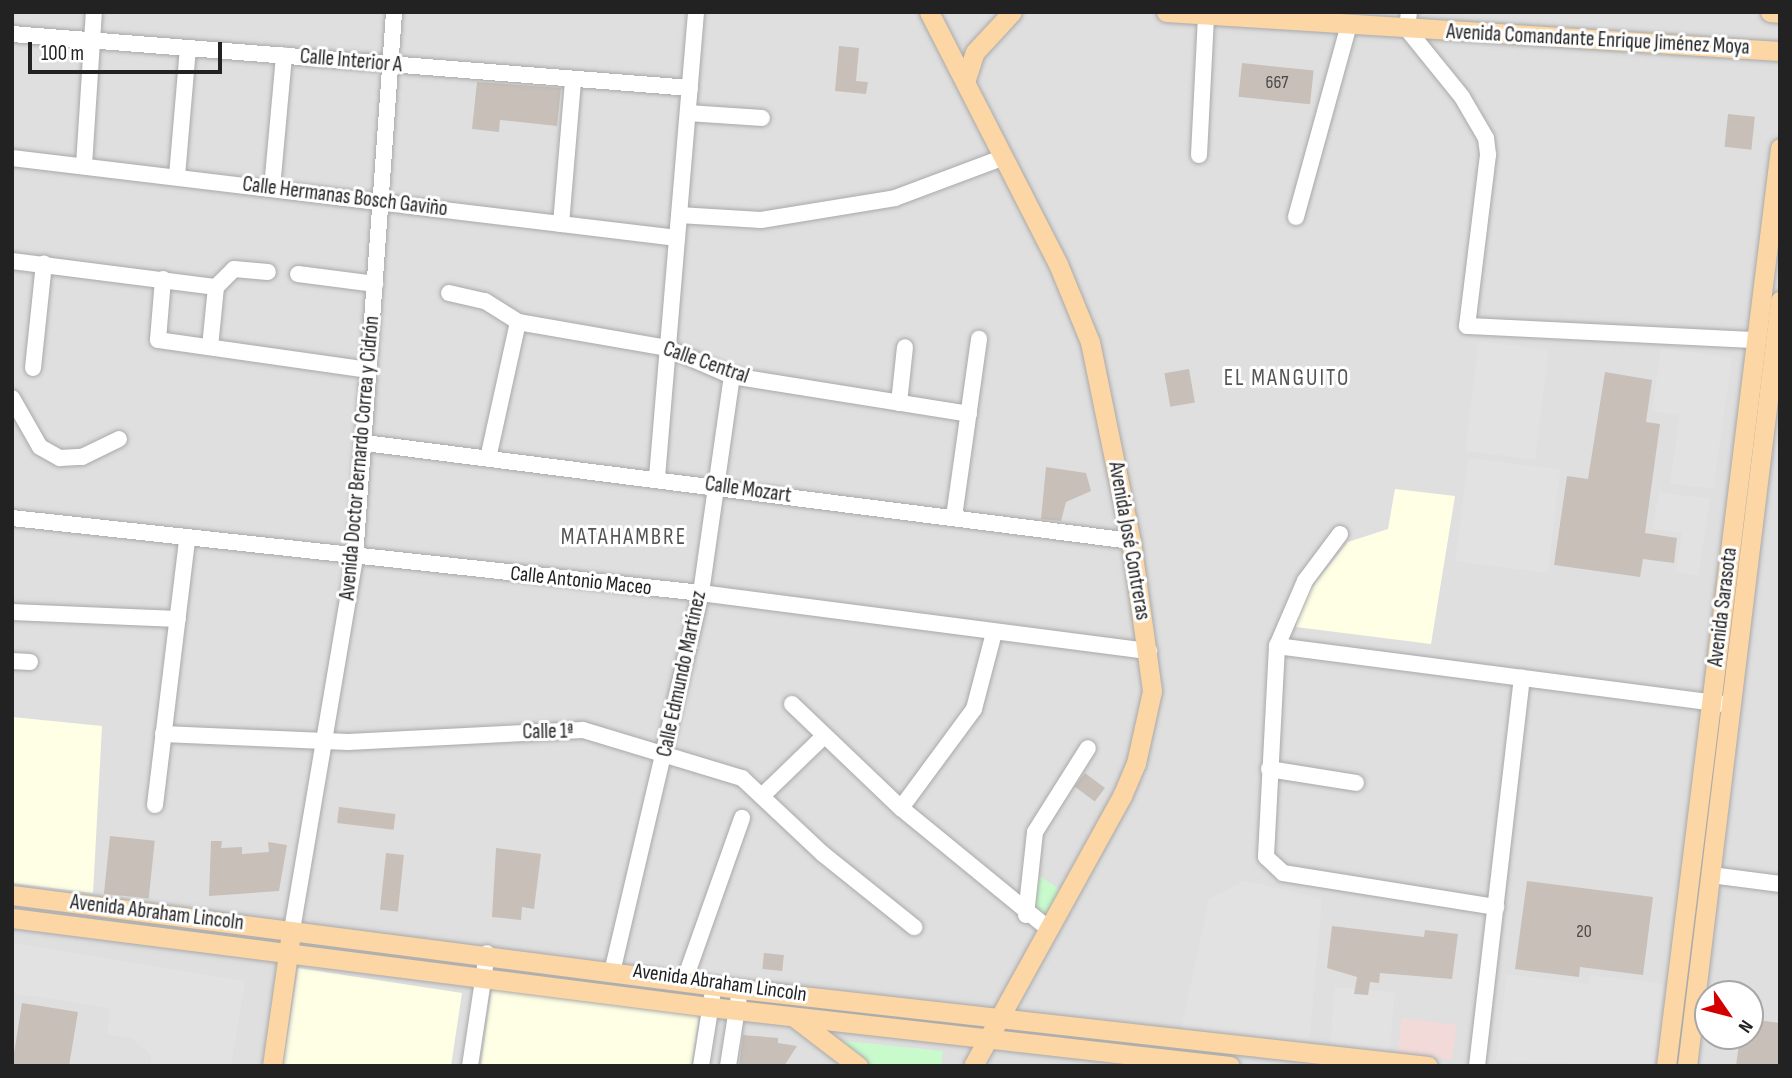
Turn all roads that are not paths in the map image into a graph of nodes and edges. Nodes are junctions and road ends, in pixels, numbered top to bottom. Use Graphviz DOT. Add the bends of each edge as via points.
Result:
graph roads {
  1 [pos="94,12"];
  2 [pos="394,12"];
  3 [pos="696,12"];
  4 [pos="929,12"];
  5 [pos="1012,12"];
  6 [pos="1166,12"];
  7 [pos="1770,12"];
  8 [pos="1780,13"];
  9 [pos="1206,15"];
  10 [pos="1408,21"];
  11 [pos="1349,25"];
  12 [pos="12,34"];
  13 [pos="92,41"];
  14 [pos="188,48"];
  15 [pos="1780,51"];
  16 [pos="284,56"];
  17 [pos="390,64"];
  18 [pos="966,79"];
  19 [pos="573,80"];
  20 [pos="690,88"];
  21 [pos="688,113"];
  22 [pos="762,118"];
  23 [pos="1780,148"];
  24 [pos="1199,155"];
  25 [pos="12,158"];
  26 [pos="1002,158"];
  27 [pos="84,165"];
  28 [pos="177,176"];
  29 [pos="272,188"];
  30 [pos="380,201"];
  31 [pos="679,215"];
  32 [pos="1296,217"];
  33 [pos="561,224"];
  34 [pos="677,238"];
  35 [pos="12,261"];
  36 [pos="44,264"];
  37 [pos="268,272"];
  38 [pos="298,274"];
  39 [pos="163,279"];
  40 [pos="375,284"];
  41 [pos="216,286"];
  42 [pos="449,293"];
  43 [pos="1780,301"];
  44 [pos="518,322"];
  45 [pos="979,339"];
  46 [pos="1755,341"];
  47 [pos="209,346"];
  48 [pos="905,347"];
  49 [pos="667,348"];
  50 [pos="33,368"];
  51 [pos="368,370"];
  52 [pos="732,376"];
  53 [pos="12,398"];
  54 [pos="899,403"];
  55 [pos="969,414"];
  56 [pos="119,439"];
  57 [pos="365,443"];
  58 [pos="489,454"];
  59 [pos="657,477"];
  60 [pos="720,487"];
  61 [pos="954,517"];
  62 [pos="12,518"];
  63 [pos="1340,534"];
  64 [pos="187,539"];
  65 [pos="1131,541"];
  66 [pos="355,558"];
  67 [pos="1735,591"];
  68 [pos="701,593"];
  69 [pos="12,612"];
  70 [pos="178,619"];
  71 [pos="994,633"];
  72 [pos="1276,646"];
  73 [pos="1149,651"];
  74 [pos="12,661"];
  75 [pos="30,662"];
  76 [pos="1522,678"];
  77 [pos="792,704"];
  78 [pos="1721,704"];
  79 [pos="163,734"];
  80 [pos="824,736"];
  81 [pos="325,742"];
  82 [pos="1088,748"];
  83 [pos="665,755"];
  84 [pos="1269,769"];
  85 [pos="1356,783"];
  86 [pos="762,796"];
  87 [pos="155,805"];
  88 [pos="901,808"];
  89 [pos="742,818"];
  90 [pos="1711,875"];
  91 [pos="1780,884"];
  92 [pos="12,895"];
  93 [pos="1496,907"];
  94 [pos="1026,915"];
  95 [pos="12,918"];
  96 [pos="914,927"];
  97 [pos="1049,929"];
  98 [pos="292,930"];
  99 [pos="289,951"];
  100 [pos="487,953"];
  101 [pos="613,968"];
  102 [pos="483,976"];
  103 [pos="685,979"];
  104 [pos="714,984"];
  105 [pos="740,989"];
  106 [pos="710,1007"];
  107 [pos="736,1011"];
  108 [pos="790,1015"];
  109 [pos="1003,1015"];
  110 [pos="989,1038"];
  111 [pos="272,1066"];
  112 [pos="470,1066"];
  113 [pos="701,1066"];
  114 [pos="728,1066"];
  115 [pos="858,1066"];
  116 [pos="973,1066"];
  117 [pos="1230,1066"];
  118 [pos="1428,1066"];
  119 [pos="1477,1066"];
  120 [pos="1666,1066"];
  121 [pos="1687,1066"];
  1 -- 13 [label="street"];
  2 -- 17 [label="street, Avenida Doctor Bernardo Correa y Cidrón"];
  3 -- 20 [label="street"];
  4 -- 18 [label="main road, Avenida José Contreras"];
  5 -- 18 [label="main road" via="975,52"];
  6 -- 9 [label="main road, Avenida Comandante Enrique Jiménez Moya"];
  7 -- 8 [label="main road, Avenida Comandante Enrique Jiménez Moya"];
  9 -- 11 [label="main road, Avenida Comandante Enrique Jiménez Moya"];
  9 -- 24 [label="street"];
  10 -- 11 [label="main road, Avenida Comandante Enrique Jiménez Moya"];
  10 -- 15 [label="main road, Avenida Comandante Enrique Jiménez Moya"];
  10 -- 46 [label="street" via="1486,138 1488,155 1467,326"];
  11 -- 32 [label="street"];
  12 -- 13 [label="street, Calle Interior A"];
  13 -- 14 [label="street, Calle Interior A"];
  13 -- 27 [label="street"];
  14 -- 16 [label="street, Calle Interior A"];
  14 -- 28 [label="street"];
  16 -- 17 [label="street, Calle Interior A"];
  16 -- 29 [label="street"];
  17 -- 19 [label="street, Calle Interior A"];
  17 -- 30 [label="street, Avenida Doctor Bernardo Correa y Cidrón"];
  18 -- 26 [label="main road, Avenida José Contreras"];
  19 -- 20 [label="street, Calle Interior A"];
  19 -- 33 [label="street"];
  20 -- 21 [label="street"];
  21 -- 22 [label="street"];
  21 -- 31 [label="street"];
  23 -- 46 [label="main road, Avenida Sarasota"];
  25 -- 27 [label="street, Calle Hermanas Bosch Gaviño"];
  26 -- 31 [label="street" via="895,198 761,220"];
  26 -- 65 [label="main road, Avenida José Contreras" via="1058,264 1090,342"];
  27 -- 28 [label="street, Calle Hermanas Bosch Gaviño"];
  28 -- 29 [label="street, Calle Hermanas Bosch Gaviño"];
  29 -- 30 [label="street, Calle Hermanas Bosch Gaviño"];
  30 -- 33 [label="street, Calle Hermanas Bosch Gaviño"];
  30 -- 40 [label="street, Avenida Doctor Bernardo Correa y Cidrón"];
  31 -- 34 [label="street"];
  33 -- 34 [label="street, Calle Hermanas Bosch Gaviño"];
  34 -- 49 [label="street"];
  35 -- 36 [label="street"];
  36 -- 39 [label="street"];
  36 -- 50 [label="street"];
  37 -- 41 [label="street" via="234,269"];
  38 -- 40 [label="street"];
  39 -- 41 [label="street"];
  39 -- 47 [label="street" via="156,337"];
  40 -- 51 [label="street, Avenida Doctor Bernardo Correa y Cidrón"];
  41 -- 47 [label="street"];
  42 -- 44 [label="street, Calle Central" via="485,301"];
  43 -- 67 [label="main road, Avenida Sarasota"];
  44 -- 49 [label="street, Calle Central"];
  44 -- 58 [label="street"];
  45 -- 55 [label="street"];
  46 -- 67 [label="main road, Avenida Sarasota"];
  47 -- 51 [label="street"];
  48 -- 54 [label="street"];
  49 -- 52 [label="street, Calle Central"];
  49 -- 59 [label="street"];
  51 -- 57 [label="street, Avenida Doctor Bernardo Correa y Cidrón"];
  52 -- 54 [label="street, Calle Central"];
  52 -- 60 [label="street, Calle Edmundo Martínez"];
  53 -- 56 [label="street" via="40,447 60,458 82,457"];
  54 -- 55 [label="street, Calle Central"];
  55 -- 61 [label="street"];
  57 -- 58 [label="street, Calle Mozart"];
  57 -- 66 [label="street, Avenida Doctor Bernardo Correa y Cidrón"];
  58 -- 59 [label="street, Calle Mozart"];
  59 -- 60 [label="street, Calle Mozart"];
  60 -- 61 [label="street, Calle Mozart"];
  60 -- 68 [label="street, Calle Edmundo Martínez"];
  61 -- 65 [label="street, Calle Mozart"];
  62 -- 64 [label="street, Calle Antonio Maceo"];
  63 -- 72 [label="street" via="1301,589"];
  64 -- 66 [label="street, Calle Antonio Maceo"];
  64 -- 70 [label="street"];
  65 -- 73 [label="main road, Avenida José Contreras"];
  66 -- 68 [label="street, Calle Antonio Maceo"];
  66 -- 81 [label="street, Avenida Doctor Bernardo Correa y Cidrón"];
  67 -- 78 [label="main road, Avenida Sarasota"];
  68 -- 71 [label="street, Calle Antonio Maceo"];
  68 -- 83 [label="street, Calle Edmundo Martínez"];
  69 -- 70 [label="street"];
  70 -- 79 [label="street"];
  71 -- 73 [label="street, Calle Antonio Maceo"];
  71 -- 88 [label="street" via="974,709"];
  72 -- 76 [label="street"];
  72 -- 84 [label="street"];
  73 -- 97 [label="main road, Avenida José Contreras" via="1152,691 1136,763"];
  74 -- 75 [label="street"];
  76 -- 78 [label="street"];
  76 -- 93 [label="street"];
  77 -- 80 [label="street"];
  78 -- 90 [label="main road, Avenida Sarasota"];
  78 -- 120 [label="main road, Avenida Sarasota"];
  79 -- 81 [label="street, Calle 1ª"];
  79 -- 87 [label="street"];
  80 -- 86 [label="street"];
  80 -- 88 [label="street"];
  81 -- 83 [label="street, Calle 1ª" via="573,729"];
  81 -- 98 [label="street, Avenida Doctor Bernardo Correa y Cidrón"];
  82 -- 94 [label="street" via="1034,832"];
  83 -- 86 [label="street, Calle 1ª" via="740,777"];
  83 -- 101 [label="street, Calle Edmundo Martínez"];
  84 -- 85 [label="street"];
  84 -- 93 [label="street" via="1265,849 1271,866 1283,873"];
  86 -- 96 [label="street, Calle 1ª"];
  88 -- 94 [label="street"];
  89 -- 103 [label="street"];
  90 -- 91 [label="street"];
  90 -- 121 [label="main road, Avenida Sarasota"];
  92 -- 98 [label="main road, Avenida Abraham Lincoln"];
  93 -- 119 [label="street"];
  94 -- 97 [label="street"];
  95 -- 99 [label="main road, Avenida Abraham Lincoln"];
  97 -- 109 [label="main road, Avenida José Contreras"];
  98 -- 99 [label="main road, Avenida Doctor Bernardo Correa y Cidrón"];
  98 -- 100 [label="main road, Avenida Abraham Lincoln"];
  99 -- 102 [label="main road, Avenida Abraham Lincoln"];
  99 -- 111 [label="main road, Avenida Doctor Bernardo Correa y Cidrón"];
  100 -- 101 [label="main road, Avenida Abraham Lincoln"];
  100 -- 102 [label="street"];
  101 -- 103 [label="main road, Avenida Abraham Lincoln"];
  102 -- 106 [label="main road, Avenida Abraham Lincoln"];
  102 -- 112 [label="street"];
  103 -- 104 [label="main road, Avenida Abraham Lincoln"];
  104 -- 105 [label="main road, Avenida Abraham Lincoln"];
  104 -- 106 [label="street"];
  105 -- 107 [label="street"];
  105 -- 109 [label="main road, Avenida Abraham Lincoln"];
  106 -- 107 [label="main road, Avenida Abraham Lincoln"];
  106 -- 113 [label="street"];
  107 -- 108 [label="main road, Avenida Abraham Lincoln"];
  107 -- 114 [label="street"];
  108 -- 110 [label="main road, Avenida Abraham Lincoln"];
  108 -- 115 [label="main road"];
  109 -- 110 [label="main road, Avenida José Contreras"];
  109 -- 118 [label="main road, Avenida Abraham Lincoln"];
  110 -- 116 [label="main road, Avenida José Contreras"];
  110 -- 117 [label="main road, Avenida Abraham Lincoln"];
}
